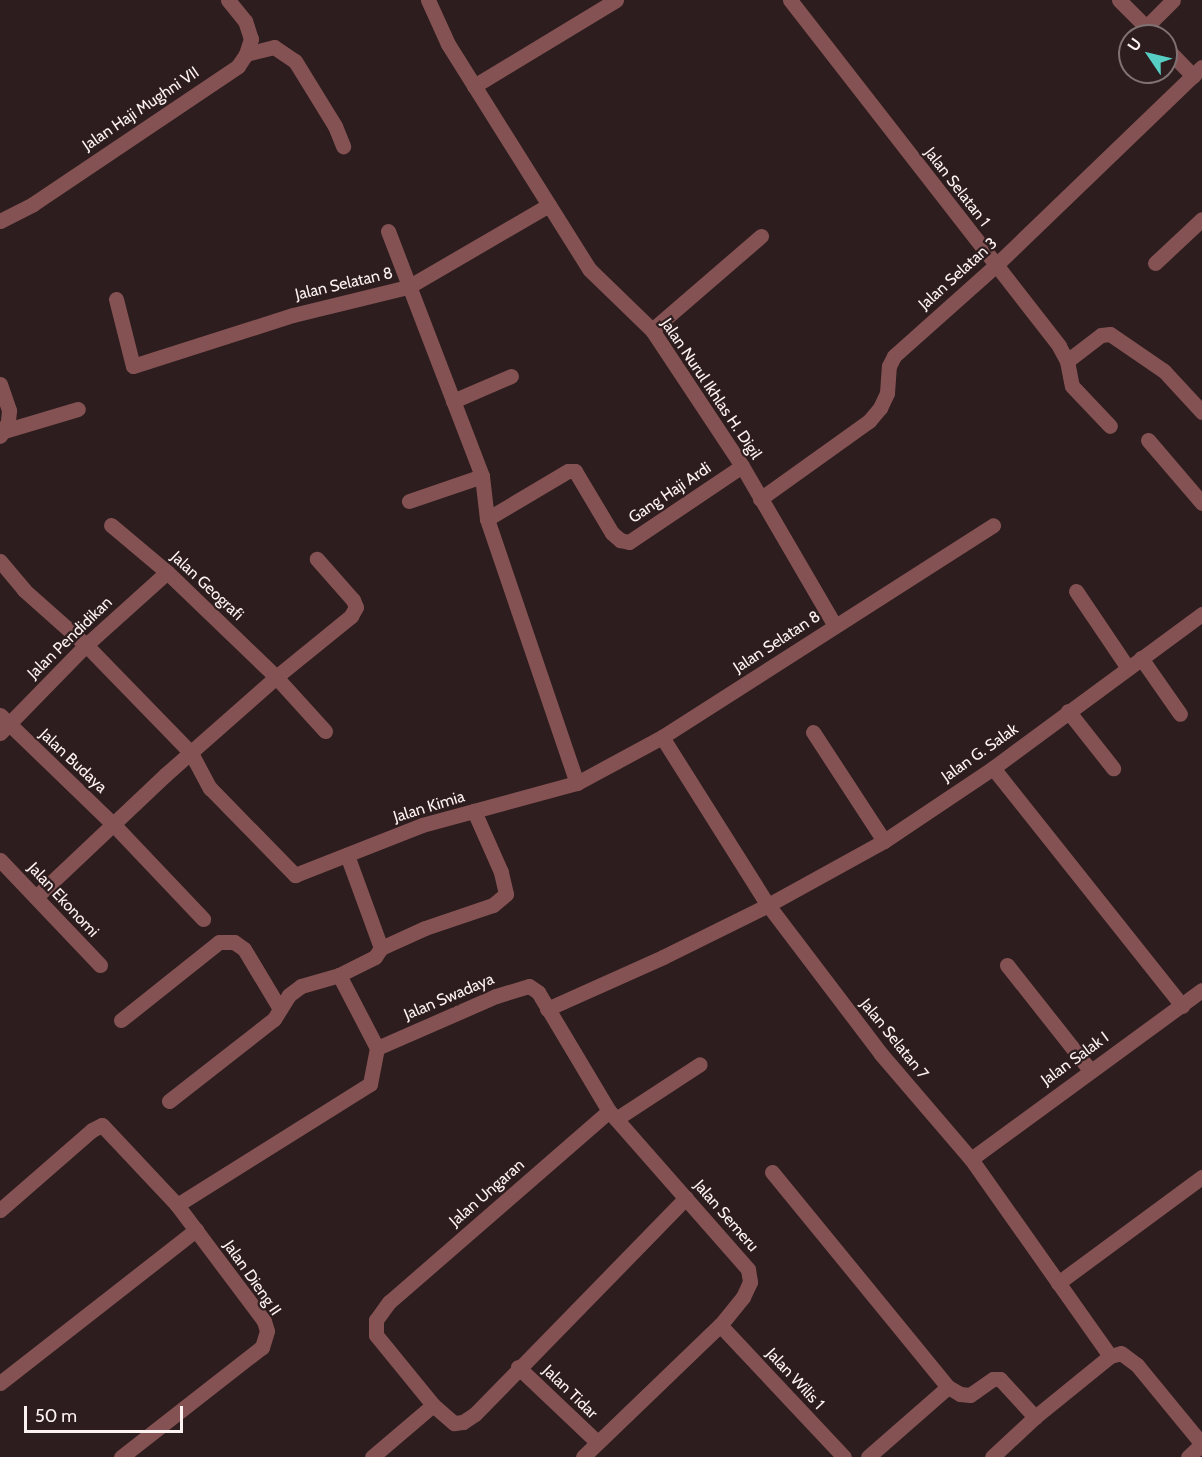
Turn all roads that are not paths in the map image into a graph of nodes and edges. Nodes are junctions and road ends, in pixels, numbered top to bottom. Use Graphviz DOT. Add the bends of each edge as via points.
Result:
graph roads {
  1 [pos="228,0"];
  2 [pos="428,0"];
  3 [pos="616,0"];
  4 [pos="790,0"];
  5 [pos="1119,0"];
  6 [pos="1173,0"];
  7 [pos="1142,24"];
  8 [pos="1156,24"];
  9 [pos="246,54"];
  10 [pos="1178,57"];
  11 [pos="1197,72"];
  12 [pos="474,86"];
  13 [pos="343,146"];
  14 [pos="549,205"];
  15 [pos="1202,219"];
  16 [pos="0,221"];
  17 [pos="388,231"];
  18 [pos="761,236"];
  19 [pos="1155,263"];
  20 [pos="995,266"];
  21 [pos="408,287"];
  22 [pos="116,299"];
  23 [pos="652,330"];
  24 [pos="1067,361"];
  25 [pos="511,376"];
  26 [pos="0,384"];
  27 [pos="453,401"];
  28 [pos="78,409"];
  29 [pos="1202,412"];
  30 [pos="1110,426"];
  31 [pos="2,434"];
  32 [pos="1148,440"];
  33 [pos="742,466"];
  34 [pos="482,476"];
  35 [pos="760,500"];
  36 [pos="409,501"];
  37 [pos="1202,504"];
  38 [pos="487,519"];
  39 [pos="111,525"];
  40 [pos="993,525"];
  41 [pos="316,560"];
  42 [pos="0,561"];
  43 [pos="166,572"];
  44 [pos="1077,591"];
  45 [pos="1202,614"];
  46 [pos="835,626"];
  47 [pos="86,645"];
  48 [pos="1141,658"];
  49 [pos="1128,668"];
  50 [pos="276,677"];
  51 [pos="1068,711"];
  52 [pos="1180,714"];
  53 [pos="3,724"];
  54 [pos="325,731"];
  55 [pos="813,732"];
  56 [pos="662,737"];
  57 [pos="191,753"];
  58 [pos="993,768"];
  59 [pos="1113,768"];
  60 [pos="577,783"];
  61 [pos="474,811"];
  62 [pos="113,824"];
  63 [pos="884,841"];
  64 [pos="347,855"];
  65 [pos="0,860"];
  66 [pos="36,897"];
  67 [pos="768,905"];
  68 [pos="203,920"];
  69 [pos="381,948"];
  70 [pos="1007,965"];
  71 [pos="100,966"];
  72 [pos="339,975"];
  73 [pos="1202,990"];
  74 [pos="1182,1006"];
  75 [pos="280,1009"];
  76 [pos="548,1009"];
  77 [pos="121,1020"];
  78 [pos="376,1048"];
  79 [pos="700,1064"];
  80 [pos="1090,1070"];
  81 [pos="169,1101"];
  82 [pos="612,1115"];
  83 [pos="970,1159"];
  84 [pos="772,1172"];
  85 [pos="1202,1177"];
  86 [pos="686,1198"];
  87 [pos="177,1205"];
  88 [pos="0,1210"];
  89 [pos="196,1230"];
  90 [pos="1058,1283"];
  91 [pos="720,1325"];
  92 [pos="1110,1356"];
  93 [pos="518,1367"];
  94 [pos="0,1383"];
  95 [pos="948,1387"];
  96 [pos="432,1405"];
  97 [pos="1035,1417"];
  98 [pos="597,1442"];
  99 [pos="1202,1444"];
  100 [pos="122,1457"];
  101 [pos="372,1457"];
  102 [pos="583,1457"];
  103 [pos="844,1457"];
  104 [pos="868,1457"];
  105 [pos="992,1457"];
  106 [pos="1188,1457"];
  1 -- 9 [label="street" via="245,21 251,39"];
  2 -- 12 [label="street, Jalan Nurul Ikhlas H. Digil" via="448,44"];
  3 -- 12 [label="street"];
  4 -- 20 [label="street, Jalan Selatan 1"];
  5 -- 7 [label="street"];
  6 -- 8 [label="street"];
  9 -- 13 [label="street" via="274,47 295,61"];
  9 -- 16 [label="street, Jalan Haji Mughni VII" via="238,66 107,155"];
  10 -- 11 [label="street"];
  11 -- 20 [label="street, Jalan Selatan 3"];
  12 -- 14 [label="street, Jalan Nurul Ikhlas H. Digil"];
  14 -- 21 [label="street, Jalan Selatan 8"];
  14 -- 23 [label="street, Jalan Nurul Ikhlas H. Digil" via="590,269"];
  15 -- 19 [label="street"];
  17 -- 21 [label="street"];
  18 -- 23 [label="street"];
  20 -- 24 [label="street, Jalan Selatan 1"];
  20 -- 35 [label="street, Jalan Selatan 3" via="894,356 889,366 887,393 869,421"];
  21 -- 22 [label="street, Jalan Selatan 8" via="293,315 133,366"];
  21 -- 27 [label="street"];
  23 -- 33 [label="street, Jalan Nurul Ikhlas H. Digil"];
  24 -- 29 [label="street" via="1101,335 1110,334 1164,371"];
  24 -- 30 [label="street, Jalan Selatan 1" via="1072,386"];
  25 -- 27 [label="street"];
  26 -- 31 [label="street" via="9,410"];
  27 -- 34 [label="street"];
  28 -- 31 [label="street"];
  32 -- 37 [label="street"];
  33 -- 35 [label="street, Jalan Nurul Ikhlas H. Digil"];
  33 -- 38 [label="street, Gang Haji Ardi" via="628,542 612,533 575,471 568,471"];
  34 -- 36 [label="street"];
  34 -- 38 [label="street"];
  35 -- 46 [label="street, Jalan Nurul Ikhlas H. Digil"];
  38 -- 60 [label="street"];
  39 -- 43 [label="street, Jalan Geografi"];
  40 -- 46 [label="street, Jalan Selatan 8"];
  41 -- 50 [label="street" via="356,607 351,616"];
  42 -- 47 [label="street" via="24,590"];
  43 -- 47 [label="street, Jalan Pendidikan"];
  43 -- 50 [label="street, Jalan Geografi"];
  44 -- 49 [label="street"];
  45 -- 48 [label="street, Jalan G. Salak"];
  46 -- 56 [label="street, Jalan Selatan 8"];
  47 -- 53 [label="street, Jalan Pendidikan"];
  47 -- 57 [label="street"];
  48 -- 49 [label="street, Jalan G. Salak"];
  48 -- 52 [label="street"];
  49 -- 51 [label="street, Jalan G. Salak"];
  50 -- 54 [label="street, Jalan Geografi"];
  50 -- 57 [label="street"];
  51 -- 58 [label="street, Jalan G. Salak"];
  51 -- 59 [label="street"];
  53 -- 62 [label="street, Jalan Budaya"];
  55 -- 63 [label="street"];
  56 -- 60 [label="street, Jalan Selatan 8"];
  56 -- 67 [label="street, Jalan Selatan 7"];
  57 -- 62 [label="street"];
  57 -- 64 [label="street, Jalan Kimia" via="210,788 295,875"];
  58 -- 63 [label="street, Jalan G. Salak"];
  58 -- 74 [label="street"];
  60 -- 61 [label="street, Jalan Kimia"];
  61 -- 64 [label="street, Jalan Kimia" via="422,825"];
  61 -- 69 [label="street" via="501,872 506,894 493,905"];
  62 -- 66 [label="street"];
  62 -- 68 [label="street, Jalan Budaya"];
  63 -- 67 [label="street, Jalan G. Salak"];
  64 -- 69 [label="street"];
  65 -- 66 [label="street, Jalan Ekonomi"];
  66 -- 71 [label="street, Jalan Ekonomi"];
  67 -- 76 [label="street"];
  67 -- 83 [label="street, Jalan Selatan 7" via="881,1054"];
  69 -- 72 [label="street" via="375,957"];
  70 -- 80 [label="street"];
  72 -- 75 [label="street" via="301,986"];
  72 -- 78 [label="street"];
  73 -- 74 [label="street, Jalan Salak I"];
  74 -- 80 [label="street, Jalan Salak I"];
  75 -- 77 [label="street" via="244,949 234,942 219,942"];
  75 -- 81 [label="street" via="256,1035"];
  76 -- 78 [label="street, Jalan Swadaya" via="538,992 529,986 516,988"];
  76 -- 82 [label="street, Jalan Semeru"];
  78 -- 87 [label="street" via="370,1084"];
  79 -- 82 [label="street, Jalan Ungaran"];
  80 -- 83 [label="street, Jalan Salak I"];
  82 -- 86 [label="street, Jalan Semeru"];
  82 -- 96 [label="street, Jalan Ungaran" via="389,1302 376,1320 376,1335"];
  83 -- 90 [label="street, Jalan Selatan 7"];
  84 -- 95 [label="street"];
  85 -- 90 [label="street"];
  86 -- 91 [label="street, Jalan Semeru" via="748,1269 750,1282 743,1297"];
  86 -- 93 [label="street"];
  87 -- 88 [label="street, Jalan Dieng II" via="102,1125"];
  87 -- 89 [label="street, Jalan Dieng II"];
  89 -- 94 [label="street"];
  89 -- 100 [label="street, Jalan Dieng II" via="264,1321 265,1341"];
  90 -- 92 [label="street, Jalan Selatan 7"];
  91 -- 98 [label="street, Jalan Semeru"];
  91 -- 103 [label="street, Jalan Wilis 1"];
  92 -- 97 [label="street"];
  92 -- 99 [label="street" via="1121,1353 1137,1365"];
  93 -- 96 [label="street" via="463,1422 454,1423"];
  93 -- 98 [label="street, Jalan Tidar"];
  95 -- 97 [label="street" via="960,1395 970,1395 993,1379 1000,1379"];
  95 -- 104 [label="street"];
  96 -- 101 [label="street"];
  97 -- 105 [label="street"];
  98 -- 102 [label="street, Jalan Semeru"];
  99 -- 106 [label="street"];
}
